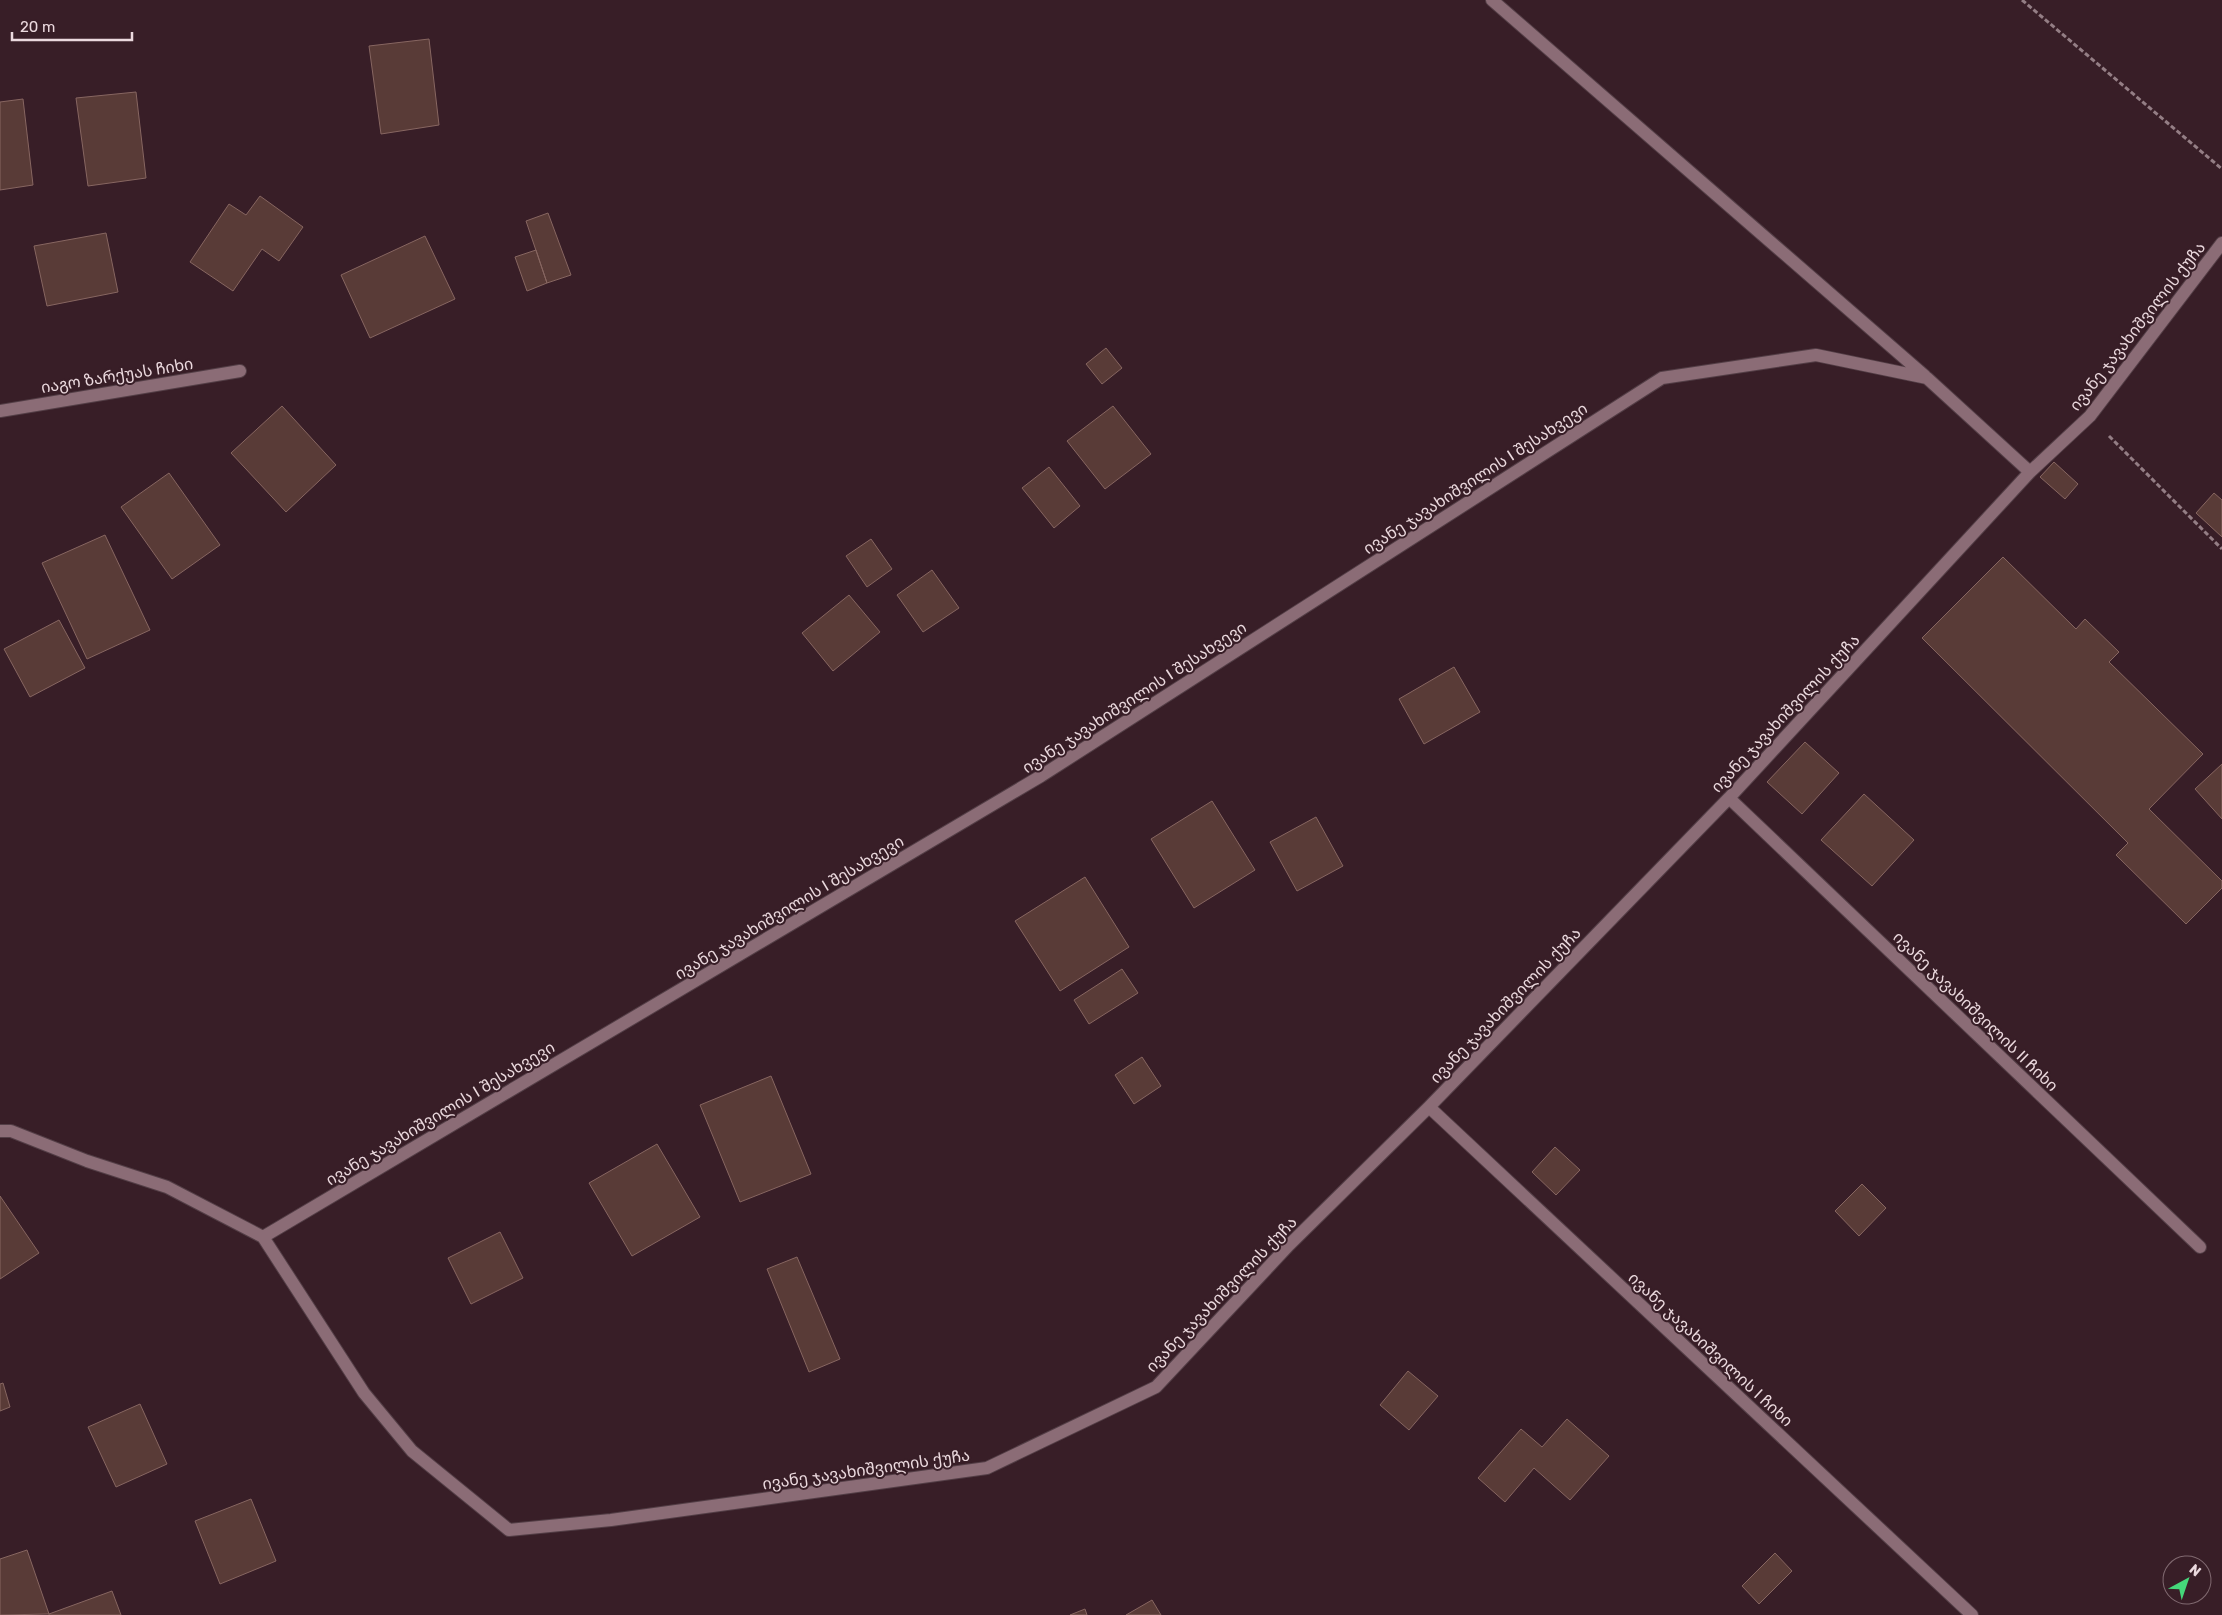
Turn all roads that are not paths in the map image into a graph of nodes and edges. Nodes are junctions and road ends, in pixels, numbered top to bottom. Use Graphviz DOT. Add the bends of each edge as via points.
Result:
graph roads {
  1 [pos="1492,0"];
  2 [pos="2222,243"];
  3 [pos="240,371"];
  4 [pos="1926,378"];
  5 [pos="0,411"];
  6 [pos="2030,472"];
  7 [pos="1729,798"];
  8 [pos="1429,1107"];
  9 [pos="0,1131"];
  10 [pos="263,1237"];
  11 [pos="2200,1247"];
  12 [pos="1972,1615"];
  1 -- 4 [label="street"];
  2 -- 6 [label="street, ივანე ჯავახიშვილის ქუჩა" via="2090,416"];
  3 -- 5 [label="street, იაგო ზარქუას ჩიხი"];
  4 -- 6 [label="street"];
  4 -- 10 [label="street, ივანე ჯავახიშვილის I შესახვევი" via="1816,355 1662,378 1041,776"];
  6 -- 7 [label="street, ივანე ჯავახიშვილის ქუჩა"];
  7 -- 8 [label="street, ივანე ჯავახიშვილის ქუჩა"];
  7 -- 11 [label="street, ივანე ჯავახიშვილის II ჩიხი"];
  8 -- 10 [label="street, ივანე ჯავახიშვილის ქუჩა" via="1289,1245 1156,1387 988,1468 611,1520 509,1530 419,1457 364,1394"];
  8 -- 12 [label="street, ივანე ჯავახიშვილის I ჩიხი"];
  9 -- 10 [label="street, ივანე ჯავახიშვილის ქუჩა" via="11,1131 87,1161 167,1187"];
}
